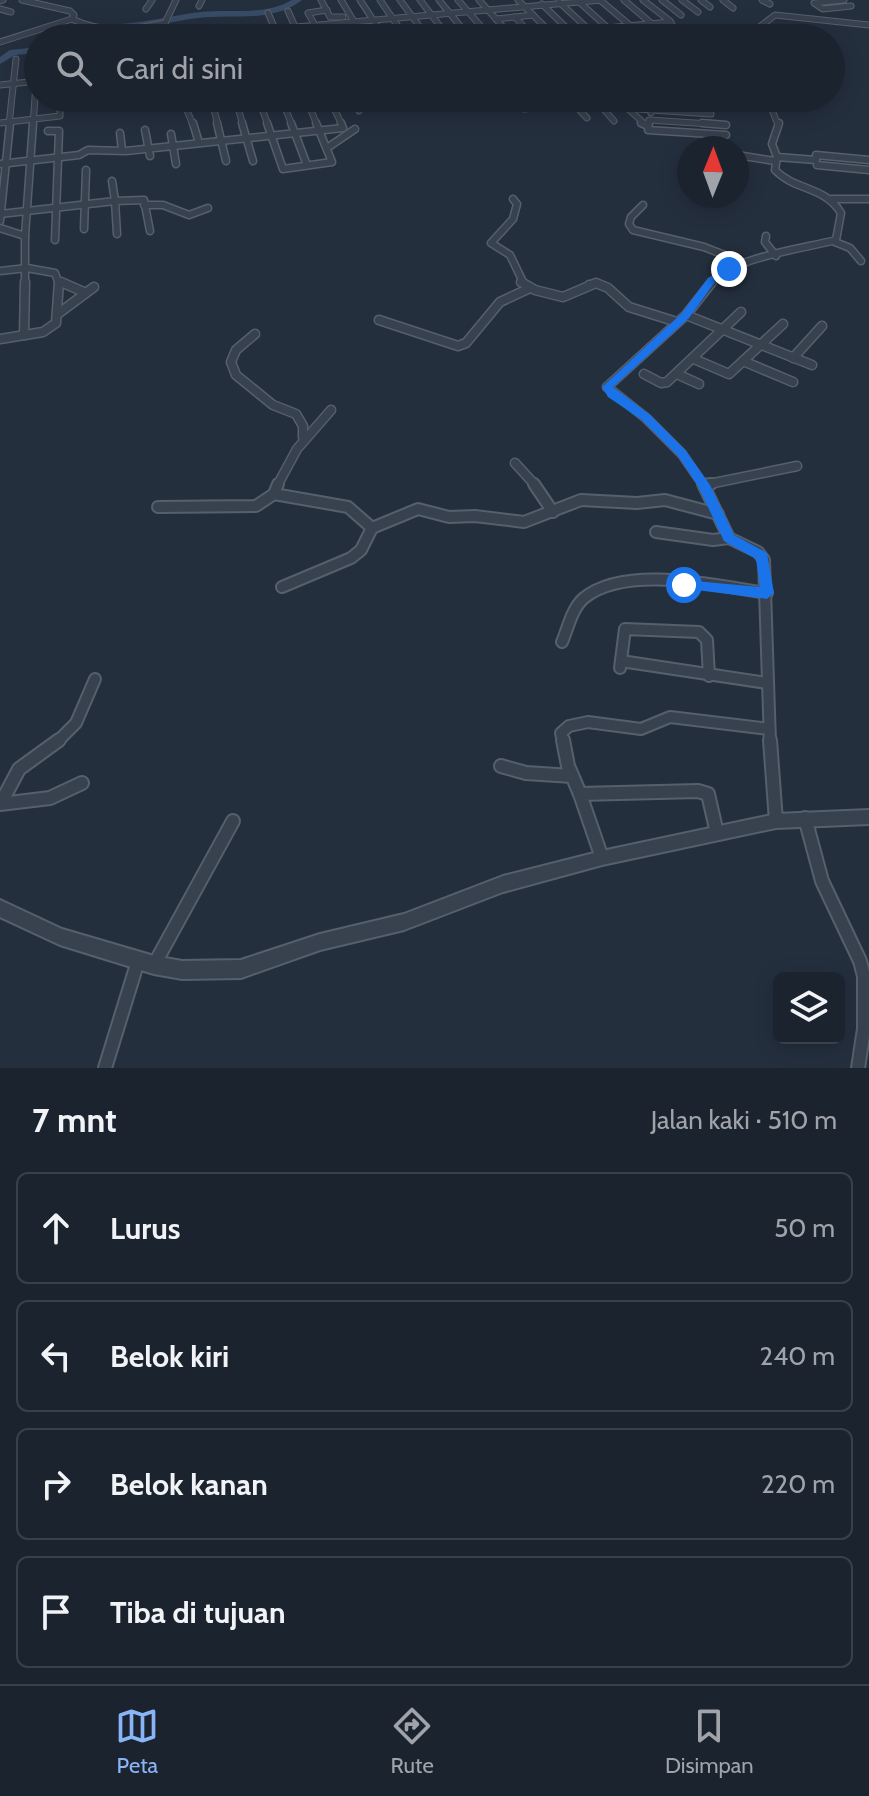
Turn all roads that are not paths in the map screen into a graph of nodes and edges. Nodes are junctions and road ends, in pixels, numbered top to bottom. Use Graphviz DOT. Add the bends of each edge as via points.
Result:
graph roads {
  1 [pos="22,0"];
  2 [pos="152,0"];
  3 [pos="176,0"];
  4 [pos="202,0"];
  5 [pos="341,0"];
  6 [pos="360,0"];
  7 [pos="380,0"];
  8 [pos="400,0"];
  9 [pos="420,0"];
  10 [pos="439,0"];
  11 [pos="458,0"];
  12 [pos="479,0"];
  13 [pos="499,0"];
  14 [pos="518,0"];
  15 [pos="537,0"];
  16 [pos="601,0"];
  17 [pos="624,0"];
  18 [pos="643,0"];
  19 [pos="662,0"];
  20 [pos="682,0"];
  21 [pos="701,0"];
  22 [pos="723,0"];
  23 [pos="762,0"];
  24 [pos="844,0"];
  25 [pos="578,1"];
  26 [pos="822,1"];
  27 [pos="559,2"];
  28 [pos="807,3"];
  29 [pos="814,3"];
  30 [pos="770,4"];
  31 [pos="324,5"];
  32 [pos="543,5"];
  33 [pos="199,6"];
  34 [pos="851,6"];
  35 [pos="525,7"];
  36 [pos="710,7"];
  37 [pos="506,8"];
  38 [pos="733,8"];
  39 [pos="0,9"];
  40 [pos="146,9"];
  41 [pos="488,10"];
  42 [pos="288,11"];
  43 [pos="11,12"];
  44 [pos="469,12"];
  45 [pos="698,12"];
  46 [pos="268,13"];
  47 [pos="450,13"];
  48 [pos="432,15"];
  49 [pos="533,15"];
  50 [pos="681,15"];
  51 [pos="413,17"];
  52 [pos="515,17"];
  53 [pos="393,18"];
  54 [pos="72,19"];
  55 [pos="352,19"];
  56 [pos="496,19"];
  57 [pos="373,20"];
  58 [pos="166,21"];
  59 [pos="670,22"];
  60 [pos="56,24"];
  61 [pos="82,24"];
  62 [pos="151,24"];
  63 [pos="167,24"];
  64 [pos="273,24"];
  65 [pos="294,24"];
  66 [pos="315,24"];
  67 [pos="334,24"];
  68 [pos="355,24"];
  69 [pos="376,24"];
  70 [pos="397,24"];
  71 [pos="418,24"];
  72 [pos="439,24"];
  73 [pos="459,24"];
  74 [pos="479,24"];
  75 [pos="500,24"];
  76 [pos="521,24"];
  77 [pos="542,24"];
  78 [pos="562,24"];
  79 [pos="583,24"];
  80 [pos="603,24"];
  81 [pos="628,24"];
  82 [pos="652,24"];
  83 [pos="763,24"];
  84 [pos="869,25"];
  85 [pos="24,34"];
  86 [pos="0,42"];
  87 [pos="16,59"];
  88 [pos="24,83"];
  89 [pos="13,84"];
  90 [pos="0,85"];
  91 [pos="35,112"];
  92 [pos="60,112"];
  93 [pos="189,112"];
  94 [pos="214,112"];
  95 [pos="239,112"];
  96 [pos="263,112"];
  97 [pos="287,112"];
  98 [pos="312,112"];
  99 [pos="336,112"];
  100 [pos="581,112"];
  101 [pos="606,112"];
  102 [pos="630,112"];
  103 [pos="652,112"];
  104 [pos="682,112"];
  105 [pos="773,112"];
  106 [pos="711,114"];
  107 [pos="587,118"];
  108 [pos="34,119"];
  109 [pos="614,121"];
  110 [pos="10,122"];
  111 [pos="0,123"];
  112 [pos="649,123"];
  113 [pos="726,125"];
  114 [pos="355,129"];
  115 [pos="145,130"];
  116 [pos="48,131"];
  117 [pos="320,131"];
  118 [pos="120,133"];
  119 [pos="296,133"];
  120 [pos="171,134"];
  121 [pos="726,135"];
  122 [pos="271,136"];
  123 [pos="247,138"];
  124 [pos="222,141"];
  125 [pos="199,143"];
  126 [pos="174,146"];
  127 [pos="148,148"];
  128 [pos="327,148"];
  129 [pos="122,150"];
  130 [pos="150,156"];
  131 [pos="749,156"];
  132 [pos="60,157"];
  133 [pos="776,159"];
  134 [pos="31,160"];
  135 [pos="869,160"];
  136 [pos="226,161"];
  137 [pos="253,161"];
  138 [pos="2,164"];
  139 [pos="176,164"];
  140 [pos="307,165"];
  141 [pos="817,166"];
  142 [pos="86,170"];
  143 [pos="869,170"];
  144 [pos="112,181"];
  145 [pos="139,189"];
  146 [pos="513,199"];
  147 [pos="832,199"];
  148 [pos="869,199"];
  149 [pos="115,201"];
  150 [pos="144,202"];
  151 [pos="85,204"];
  152 [pos="643,205"];
  153 [pos="58,207"];
  154 [pos="208,208"];
  155 [pos="28,210"];
  156 [pos="0,214"];
  157 [pos="0,221"];
  158 [pos="0,228"];
  159 [pos="84,229"];
  160 [pos="150,231"];
  161 [pos="117,234"];
  162 [pos="25,236"];
  163 [pos="766,236"];
  164 [pos="55,240"];
  165 [pos="835,242"];
  166 [pos="776,256"];
  167 [pos="861,261"];
  168 [pos="745,263"];
  169 [pos="27,268"];
  170 [pos="0,271"];
  171 [pos="59,281"];
  172 [pos="94,287"];
  173 [pos="530,288"];
  174 [pos="86,293"];
  175 [pos="741,312"];
  176 [pos="59,313"];
  177 [pos="686,315"];
  178 [pos="379,320"];
  179 [pos="677,322"];
  180 [pos="783,324"];
  181 [pos="822,326"];
  182 [pos="724,330"];
  183 [pos="255,334"];
  184 [pos="24,335"];
  185 [pos="0,339"];
  186 [pos="760,344"];
  187 [pos="793,358"];
  188 [pos="694,359"];
  189 [pos="743,361"];
  190 [pos="812,365"];
  191 [pos="644,374"];
  192 [pos="677,374"];
  193 [pos="793,382"];
  194 [pos="699,384"];
  195 [pos="331,410"];
  196 [pos="303,437"];
  197 [pos="515,463"];
  198 [pos="797,466"];
  199 [pos="704,485"];
  200 [pos="274,494"];
  201 [pos="158,507"];
  202 [pos="553,512"];
  203 [pos="718,514"];
  204 [pos="372,528"];
  205 [pos="656,532"];
  206 [pos="729,538"];
  207 [pos="282,587"];
  208 [pos="767,593"];
  209 [pos="562,642"];
  210 [pos="709,676"];
  211 [pos="95,679"];
  212 [pos="767,683"];
  213 [pos="769,729"];
  214 [pos="501,766"];
  215 [pos="572,776"];
  216 [pos="82,783"];
  217 [pos="580,794"];
  218 [pos="1,803"];
  219 [pos="869,817"];
  220 [pos="233,821"];
  221 [pos="776,821"];
  222 [pos="808,829"];
  223 [pos="717,833"];
  224 [pos="602,858"];
  225 [pos="0,908"];
  226 [pos="146,963"];
  227 [pos="105,1068"];
  228 [pos="858,1068"];
  1 -- 54 [label="street" via="70,11"];
  2 -- 40 [label="street"];
  3 -- 58 [label="street"];
  4 -- 33 [label="street"];
  5 -- 55 [label="street"];
  6 -- 57 [label="street"];
  7 -- 53 [label="street"];
  8 -- 51 [label="street"];
  9 -- 48 [label="street"];
  10 -- 47 [label="street"];
  11 -- 44 [label="street"];
  12 -- 41 [label="street"];
  13 -- 37 [label="street"];
  14 -- 35 [label="street"];
  15 -- 32 [label="street"];
  16 -- 25 [label="street"];
  16 -- 81 [label="street"];
  17 -- 82 [label="street"];
  18 -- 59 [label="street"];
  19 -- 50 [label="street"];
  20 -- 45 [label="street"];
  21 -- 36 [label="street"];
  22 -- 38 [label="street"];
  23 -- 30 [label="street"];
  24 -- 26 [label="street"];
  25 -- 27 [label="street"];
  25 -- 80 [label="street"];
  26 -- 29 [label="street"];
  27 -- 32 [label="street"];
  27 -- 79 [label="street"];
  28 -- 29 [label="street"];
  29 -- 34 [label="street" via="823,9"];
  31 -- 55 [label="street" via="331,18"];
  31 -- 66 [label="street" via="308,9"];
  32 -- 35 [label="street"];
  32 -- 78 [label="street"];
  35 -- 37 [label="street"];
  35 -- 49 [label="street"];
  37 -- 41 [label="street"];
  39 -- 43 [label="street"];
  41 -- 44 [label="street"];
  41 -- 56 [label="street"];
  42 -- 65 [label="street"];
  44 -- 47 [label="street"];
  44 -- 74 [label="street"];
  46 -- 64 [label="street"];
  47 -- 48 [label="street"];
  47 -- 73 [label="street"];
  48 -- 51 [label="street"];
  48 -- 72 [label="street"];
  49 -- 52 [label="street"];
  49 -- 77 [label="street"];
  51 -- 53 [label="street"];
  51 -- 71 [label="street"];
  52 -- 56 [label="street"];
  52 -- 76 [label="street"];
  53 -- 57 [label="street"];
  53 -- 70 [label="street"];
  54 -- 60 [label="street"];
  54 -- 61 [label="street"];
  55 -- 57 [label="street"];
  55 -- 67 [label="street"];
  55 -- 68 [label="street"];
  56 -- 75 [label="street"];
  57 -- 69 [label="street"];
  58 -- 62 [label="street"];
  58 -- 63 [label="street"];
  59 -- 82 [label="street"];
  83 -- 84 [label="street" via="775,15"];
  85 -- 86 [label="street"];
  87 -- 89 [label="street"];
  88 -- 89 [label="street"];
  89 -- 90 [label="street"];
  89 -- 110 [label="street"];
  91 -- 108 [label="street"];
  92 -- 108 [label="street"];
  93 -- 125 [label="street"];
  94 -- 124 [label="street"];
  95 -- 123 [label="street"];
  96 -- 122 [label="street"];
  97 -- 119 [label="street"];
  98 -- 117 [label="street"];
  99 -- 117 [label="street" via="343,128"];
  100 -- 107 [label="street"];
  101 -- 109 [label="street"];
  102 -- 112 [label="street" via="642,124"];
  103 -- 112 [label="street"];
  104 -- 106 [label="street"];
  105 -- 133 [label="street" via="779,123 772,144"];
  108 -- 110 [label="street"];
  108 -- 134 [label="street"];
  110 -- 111 [label="street"];
  110 -- 138 [label="street"];
  112 -- 113 [label="street"];
  112 -- 121 [label="street" via="648,130"];
  114 -- 128 [label="street"];
  115 -- 127 [label="street"];
  116 -- 132 [label="street" via="59,131"];
  117 -- 119 [label="street"];
  117 -- 128 [label="street"];
  118 -- 129 [label="street"];
  119 -- 122 [label="street"];
  119 -- 140 [label="street"];
  120 -- 126 [label="street"];
  122 -- 123 [label="street"];
  122 -- 140 [label="street" via="283,169"];
  123 -- 124 [label="street"];
  123 -- 137 [label="street"];
  124 -- 125 [label="street"];
  124 -- 136 [label="street"];
  125 -- 126 [label="street"];
  126 -- 127 [label="street"];
  126 -- 139 [label="street"];
  127 -- 129 [label="street"];
  127 -- 130 [label="street"];
  128 -- 140 [label="street" via="332,162"];
  129 -- 132 [label="street"];
  131 -- 133 [label="street"];
  132 -- 134 [label="street"];
  132 -- 153 [label="street"];
  133 -- 141 [label="street"];
  133 -- 147 [label="street" via="781,177 812,186"];
  134 -- 138 [label="street"];
  134 -- 155 [label="street"];
  135 -- 141 [label="street" via="816,155"];
  138 -- 156 [label="street"];
  141 -- 143 [label="street"];
  142 -- 151 [label="street"];
  144 -- 149 [label="street"];
  145 -- 150 [label="street"];
  146 -- 173 [label="street" via="515,216 491,243 510,255 521,282"];
  147 -- 148 [label="street"];
  147 -- 165 [label="street" via="841,213"];
  149 -- 150 [label="street"];
  149 -- 151 [label="street"];
  149 -- 161 [label="street"];
  150 -- 154 [label="street" via="189,215"];
  150 -- 160 [label="street"];
  151 -- 153 [label="street"];
  151 -- 159 [label="street"];
  152 -- 168 [label="street" via="631,217 633,230"];
  153 -- 155 [label="street"];
  153 -- 164 [label="street"];
  155 -- 156 [label="street"];
  155 -- 162 [label="street"];
  156 -- 157 [label="street"];
  158 -- 162 [label="street"];
  162 -- 169 [label="street"];
  163 -- 166 [label="street"];
  165 -- 166 [label="street"];
  165 -- 167 [label="street" via="850,248"];
  166 -- 168 [label="street"];
  168 -- 177 [label="street" via="715,276"];
  169 -- 170 [label="street"];
  169 -- 171 [label="street" via="55,273"];
  169 -- 184 [label="street"];
  171 -- 174 [label="street"];
  171 -- 176 [label="street"];
  172 -- 174 [label="street"];
  173 -- 178 [label="street" via="503,297 463,345"];
  173 -- 179 [label="street" via="563,297 596,283 629,307"];
  174 -- 176 [label="street"];
  175 -- 182 [label="street"];
  176 -- 184 [label="street" via="48,330"];
  177 -- 179 [label="street"];
  177 -- 182 [label="street"];
  179 -- 199 [label="street" via="607,387 664,434"];
  180 -- 186 [label="street"];
  181 -- 187 [label="street"];
  182 -- 186 [label="street"];
  182 -- 188 [label="street"];
  183 -- 196 [label="street" via="236,350 231,362 236,375 273,405 296,414"];
  184 -- 185 [label="street"];
  186 -- 187 [label="street"];
  186 -- 189 [label="street"];
  187 -- 190 [label="street"];
  188 -- 189 [label="street" via="727,374"];
  188 -- 192 [label="street"];
  189 -- 193 [label="street"];
  191 -- 192 [label="street" via="664,383"];
  192 -- 194 [label="street"];
  195 -- 196 [label="street"];
  196 -- 200 [label="street"];
  197 -- 202 [label="street" via="525,467"];
  198 -- 199 [label="street"];
  199 -- 203 [label="street"];
  200 -- 201 [label="street" via="256,506"];
  200 -- 204 [label="street" via="348,507"];
  202 -- 203 [label="street" via="581,500 665,500"];
  202 -- 204 [label="street" via="513,522 418,509"];
  203 -- 206 [label="street"];
  204 -- 207 [label="street" via="351,558"];
  205 -- 206 [label="street"];
  206 -- 208 [label="street" via="762,557"];
  208 -- 209 [label="street" via="648,581 604,586 580,601"];
  208 -- 212 [label="street"];
  210 -- 210 [label="street" via="621,665 623,634 630,627 699,632 707,640"];
  210 -- 212 [label="street"];
  211 -- 218 [label="street" via="72,728 21,765"];
  212 -- 213 [label="street"];
  213 -- 215 [label="street" via="670,717 642,729 571,724 561,733"];
  213 -- 221 [label="street"];
  214 -- 215 [label="street"];
  215 -- 217 [label="street"];
  216 -- 218 [label="street" via="40,800"];
  217 -- 223 [label="street" via="698,791 711,800"];
  217 -- 224 [label="street"];
  219 -- 222 [label="street"];
  220 -- 226 [label="street"];
  221 -- 222 [label="street"];
  221 -- 223 [label="street"];
  222 -- 228 [label="street" via="827,893 864,976"];
  223 -- 224 [label="street"];
  224 -- 226 [label="street" via="503,884 404,922 241,969 182,970"];
  225 -- 226 [label="street" via="60,937"];
  226 -- 227 [label="street"];
}
